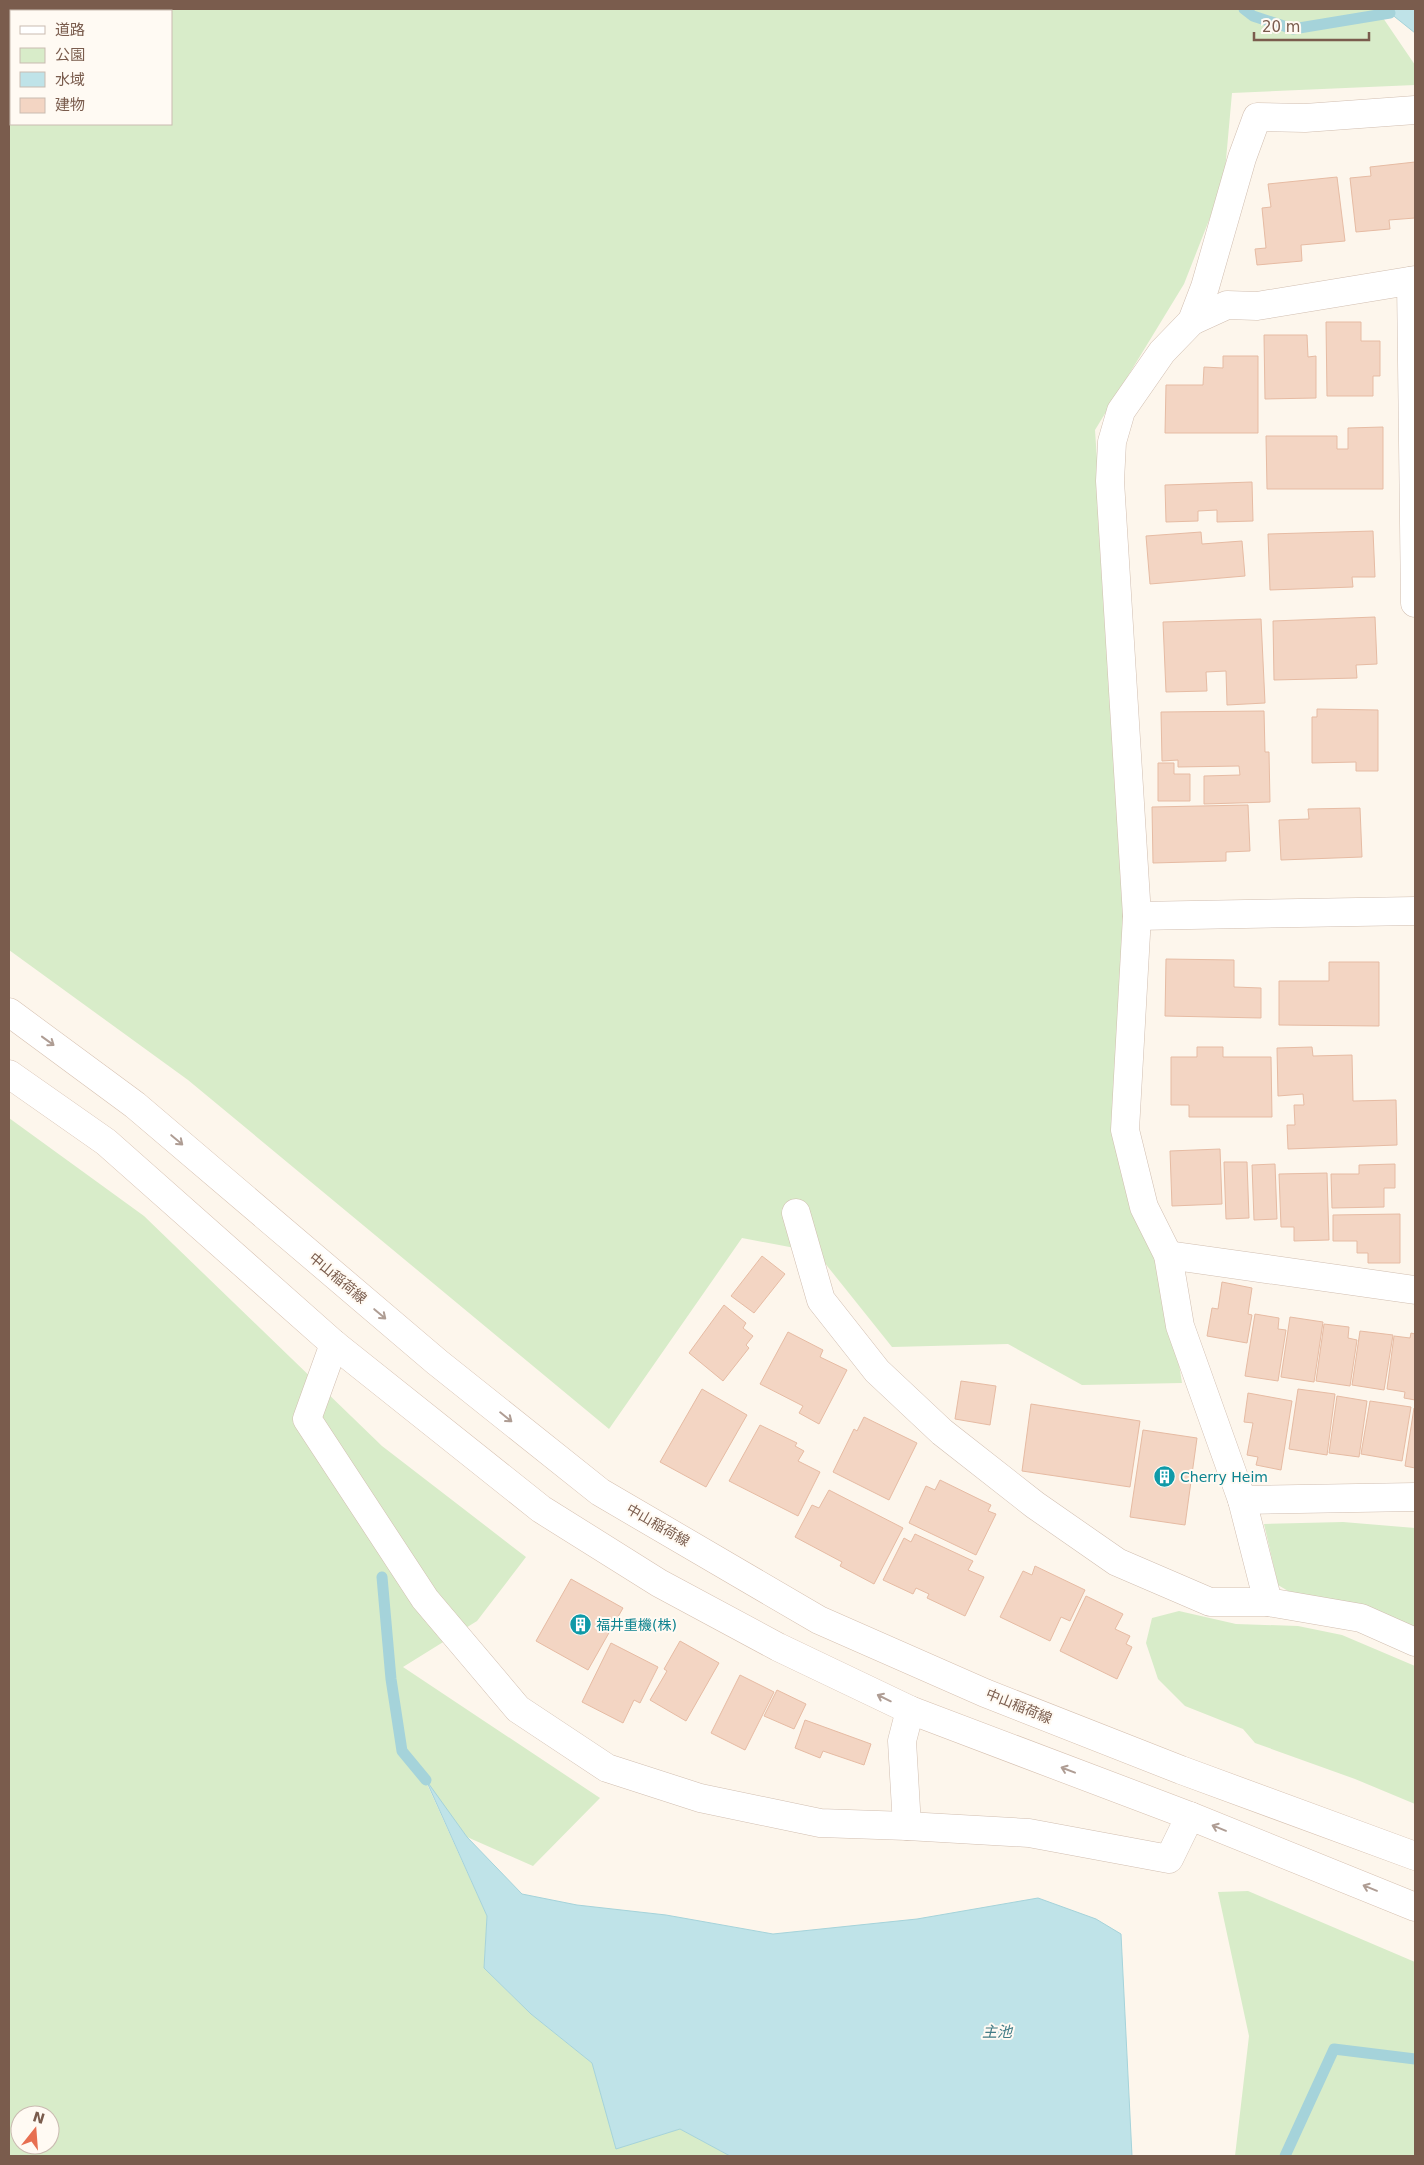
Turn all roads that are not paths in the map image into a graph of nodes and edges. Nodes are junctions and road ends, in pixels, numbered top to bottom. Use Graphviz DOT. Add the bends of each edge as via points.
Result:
graph roads {
  1 [pos="1415,110"];
  2 [pos="1413,280"];
  3 [pos="1192,321"];
  4 [pos="1415,603"];
  5 [pos="1415,911"];
  6 [pos="1137,916"];
  7 [pos="9,1012"];
  8 [pos="9,1074"];
  9 [pos="796,1214"];
  10 [pos="1168,1256"];
  11 [pos="1415,1290"];
  12 [pos="334,1344"];
  13 [pos="1415,1497"];
  14 [pos="1242,1500"];
  15 [pos="1268,1602"];
  16 [pos="1415,1642"];
  17 [pos="910,1710"];
  18 [pos="1190,1816"];
  19 [pos="907,1826"];
  20 [pos="1415,1856"];
  21 [pos="1415,1907"];
  1 -- 3 [label="street" via="1257,118"];
  2 -- 3 [label="street" via="1257,306 1227,305"];
  2 -- 4 [label="street"];
  3 -- 6 [label="street" via="1162,352 1121,411 1112,442 1110,481"];
  5 -- 6 [label="street"];
  6 -- 10 [label="street" via="1125,1130 1144,1208"];
  7 -- 20 [label="street, 中山稲荷線, one-way" via="135,1105 437,1362 600,1492 820,1620 986,1693"];
  8 -- 12 [label="street" via="106,1142"];
  9 -- 15 [label="street" via="821,1300 876,1371 942,1432 1035,1505 1117,1562 1210,1602"];
  10 -- 11 [label="street"];
  10 -- 14 [label="street" via="1180,1326"];
  17 -- 12 [label="street, one-way" via="778,1647 667,1588 558,1520"];
  12 -- 19 [label="street" via="307,1419 425,1599 518,1709 607,1768 700,1798 820,1823"];
  13 -- 14 [label="street"];
  14 -- 15 [label="street"];
  15 -- 16 [label="street" via="1361,1618"];
  18 -- 17 [label="street, one-way"];
  17 -- 19 [label="street" via="902,1741"];
  18 -- 19 [label="street" via="1169,1859 1029,1833"];
  21 -- 18 [label="street, one-way"];
}
